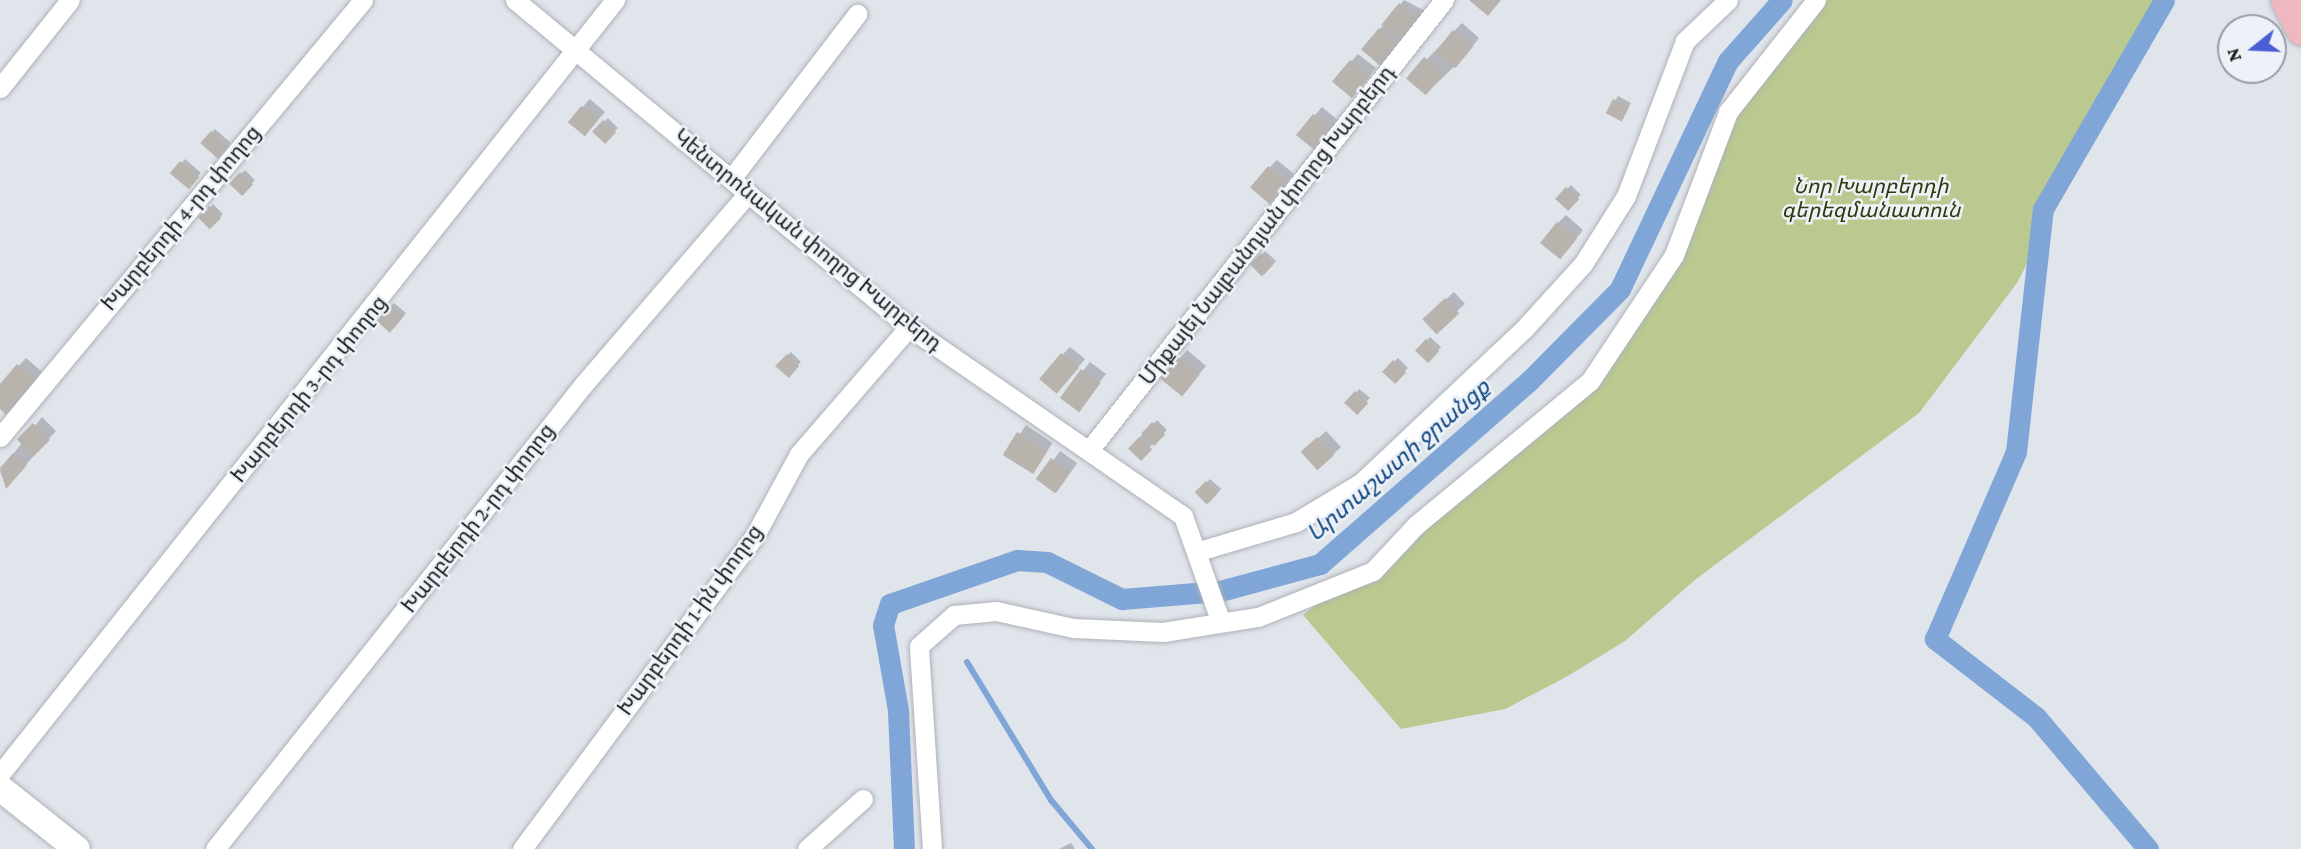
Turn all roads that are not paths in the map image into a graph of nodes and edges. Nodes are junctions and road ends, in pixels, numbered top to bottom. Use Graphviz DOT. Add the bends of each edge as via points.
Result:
graph roads {
  1 [pos="70,0"];
  2 [pos="363,0"];
  3 [pos="515,0"];
  4 [pos="615,0"];
  5 [pos="1444,0"];
  6 [pos="1728,0"];
  7 [pos="1816,0"];
  8 [pos="2286,0"];
  9 [pos="858,14"];
  10 [pos="2301,30"];
  11 [pos="576,50"];
  12 [pos="0,88"];
  13 [pos="731,179"];
  14 [pos="748,193"];
  15 [pos="909,327"];
  16 [pos="0,436"];
  17 [pos="1090,449"];
  18 [pos="1199,551"];
  19 [pos="1220,620"];
  20 [pos="0,774"];
  21 [pos="0,788"];
  22 [pos="863,799"];
  23 [pos="77,849"];
  24 [pos="215,849"];
  25 [pos="522,849"];
  26 [pos="807,849"];
  27 [pos="932,849"];
  1 -- 12 [label="street"];
  2 -- 16 [label="street, Խարբերդի 4-րդ փողոց"];
  3 -- 11 [label="street, Կենտրոնական փողոց Խարբերդ"];
  4 -- 11 [label="street, Խարբերդի 3-րդ փողոց"];
  5 -- 17 [label="street, Միքայել Նալբանդյան փողոց Խարբերդ"];
  6 -- 18 [label="street" via="1685,41 1626,196 1583,264 1523,330 1362,482 1296,522"];
  7 -- 19 [label="street" via="1728,112 1674,255 1591,381 1416,525 1373,571 1294,607"];
  8 -- 10 [label="main road"];
  9 -- 13 [label="street"];
  11 -- 13 [label="street, Կենտրոնական փողոց Խարբերդ"];
  11 -- 20 [label="street, Խարբերդի 3-րդ փողոց"];
  13 -- 14 [label="street, Կենտրոնական փողոց Խարբերդ"];
  14 -- 15 [label="street, Կենտրոնական փողոց Խարբերդ"];
  14 -- 24 [label="street, Խարբերդի 2-րդ փողոց" via="583,385"];
  15 -- 17 [label="street, Կենտրոնական փողոց Խարբերդ"];
  15 -- 25 [label="street, Խարբերդի 1-ին փողոց" via="799,454 754,537"];
  17 -- 18 [label="street, Կենտրոնական փողոց Խարբերդ" via="1183,516"];
  18 -- 19 [label="street, Կենտրոնական փողոց Խարբերդ"];
  19 -- 27 [label="street" via="1163,632 1073,628 996,611 954,615 919,646"];
  21 -- 23 [label="street"];
  22 -- 26 [label="street"];
}
